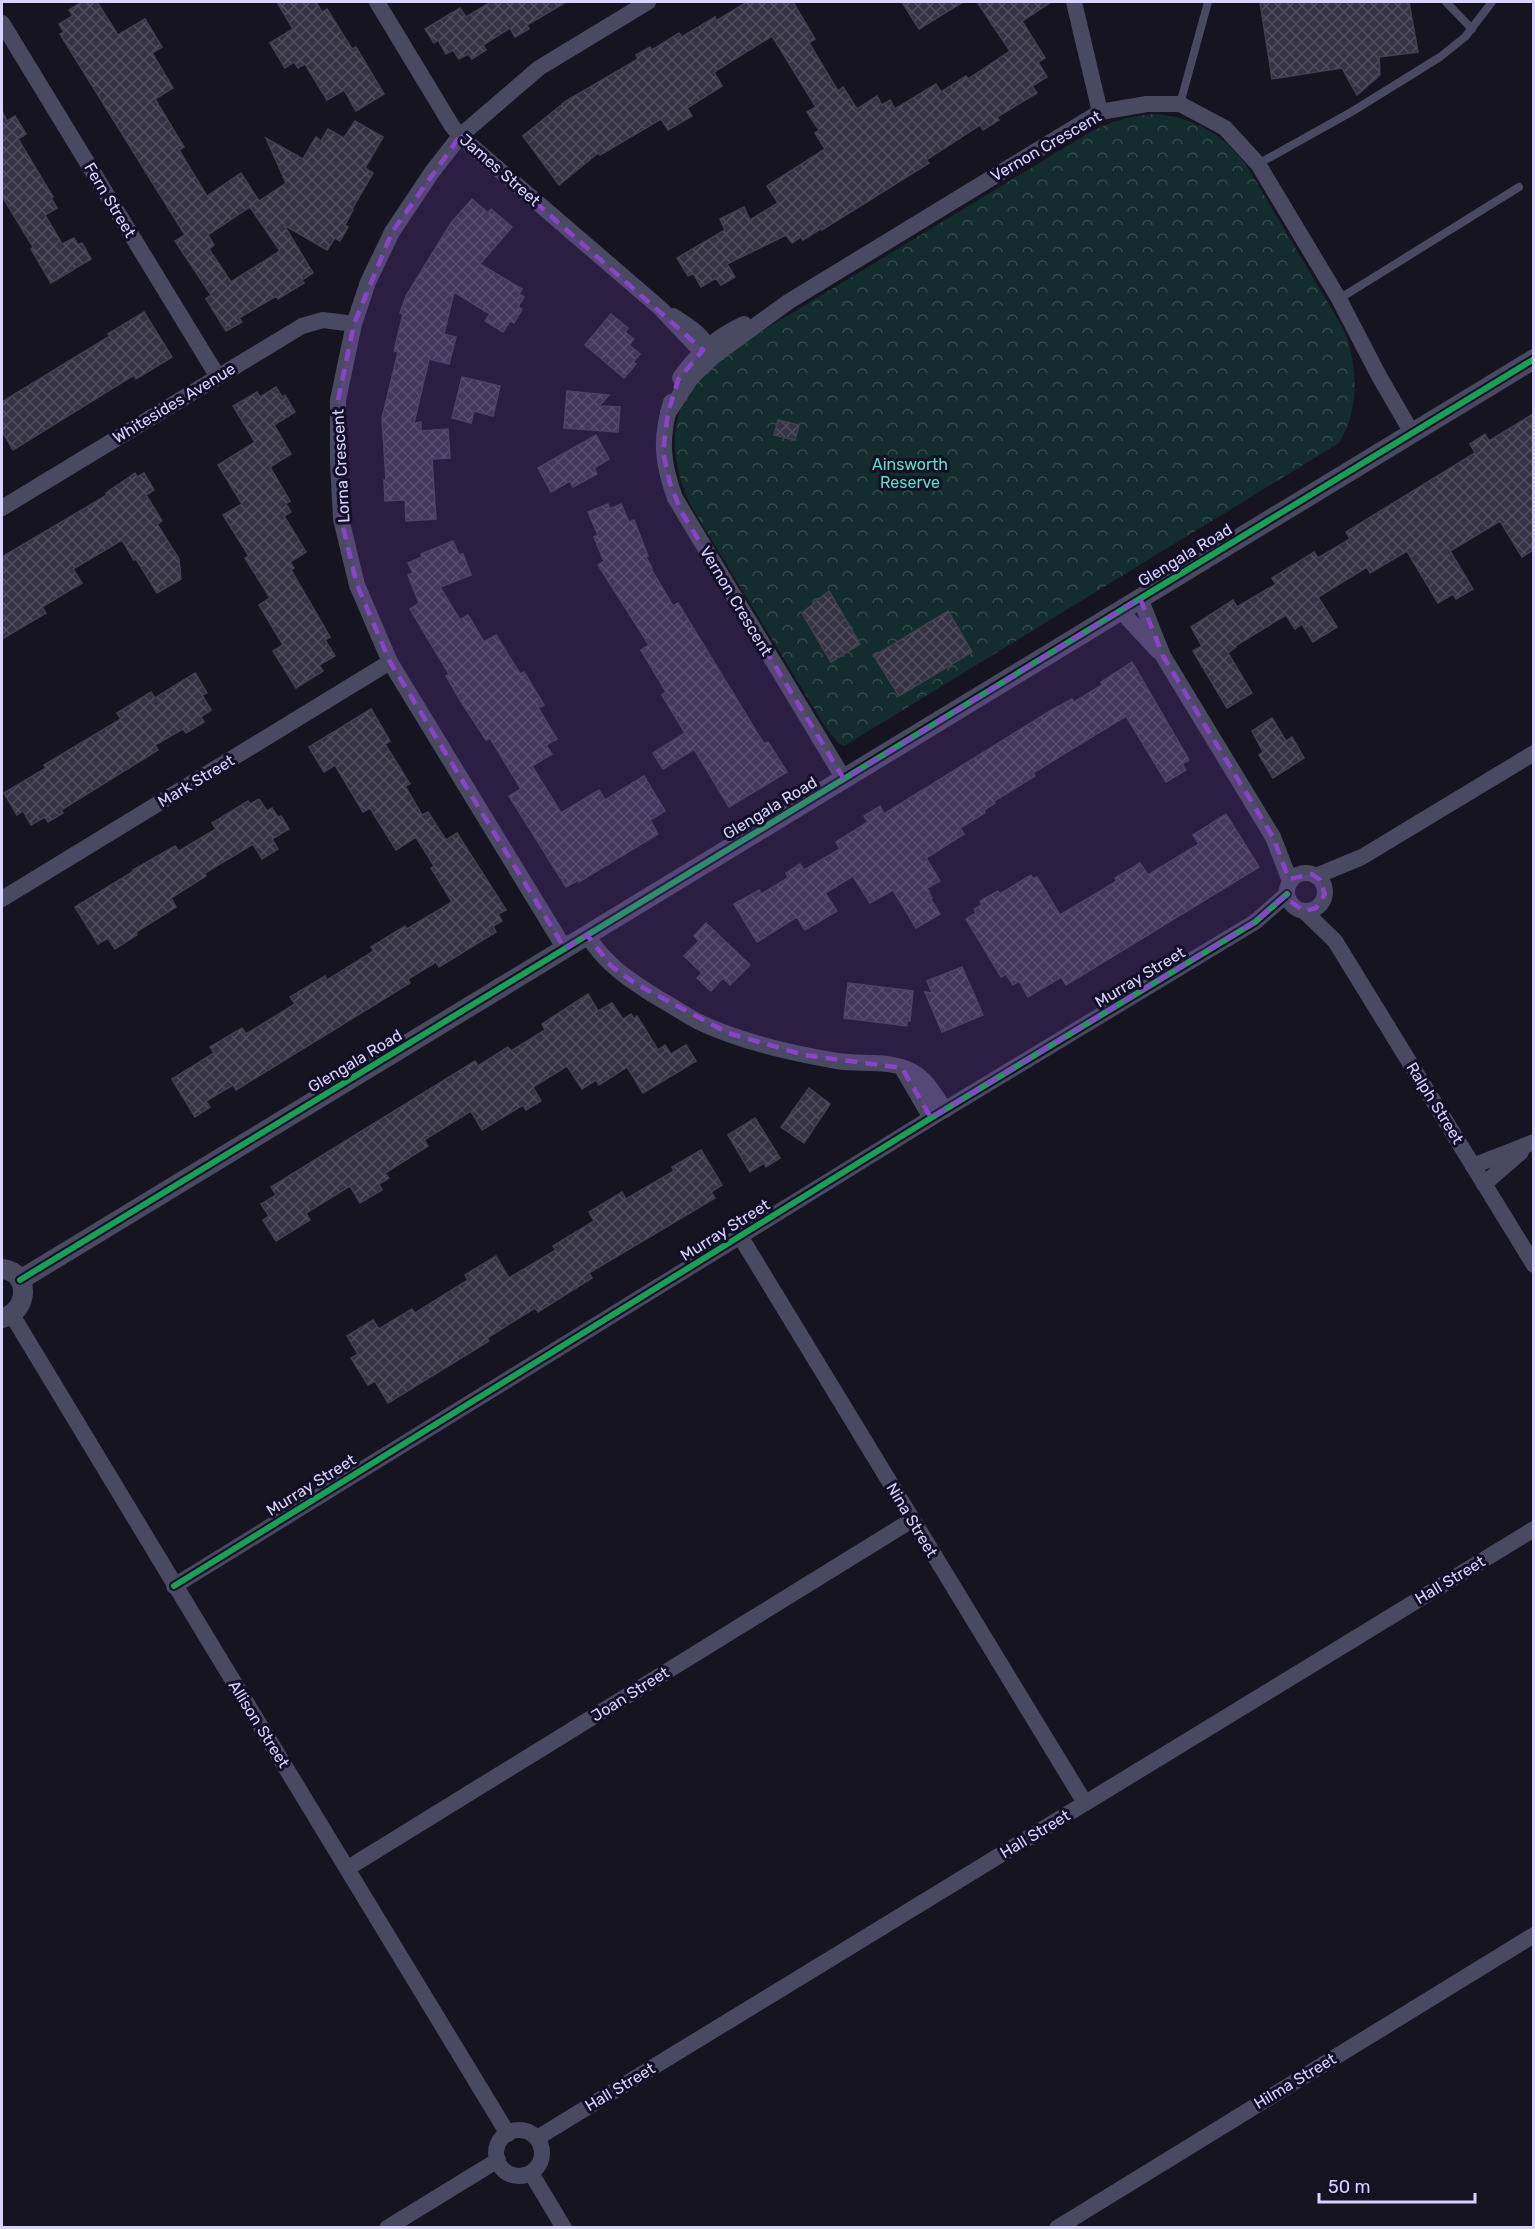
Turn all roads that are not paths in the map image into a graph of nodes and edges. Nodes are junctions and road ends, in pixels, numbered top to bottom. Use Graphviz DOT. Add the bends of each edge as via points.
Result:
graph roads {
  1 [pos="377,2"];
  2 [pos="648,2"];
  3 [pos="1074,2"];
  4 [pos="1208,2"];
  5 [pos="1446,2"];
  6 [pos="1492,2"];
  7 [pos="2,23"];
  8 [pos="1472,29"];
  9 [pos="1180,104"];
  10 [pos="1100,112"];
  11 [pos="460,136"];
  12 [pos="1258,165"];
  13 [pos="1519,187"];
  14 [pos="1339,298"];
  15 [pos="354,324"];
  16 [pos="708,351"];
  17 [pos="1533,359"];
  18 [pos="218,377"];
  19 [pos="1412,433"];
  20 [pos="2,508"];
  21 [pos="1140,598"];
  22 [pos="1120,610"];
  23 [pos="1163,656"];
  24 [pos="390,662"];
  25 [pos="1533,753"];
  26 [pos="844,779"];
  27 [pos="1273,837"];
  28 [pos="1318,884"];
  29 [pos="1294,898"];
  30 [pos="2,899"];
  31 [pos="587,935"];
  32 [pos="1335,940"];
  33 [pos="565,949"];
  34 [pos="938,1114"];
  35 [pos="1531,1143"];
  36 [pos="1473,1166"];
  37 [pos="1484,1184"];
  38 [pos="740,1236"];
  39 [pos="1533,1265"];
  40 [pos="2,1269"];
  41 [pos="20,1280"];
  42 [pos="7,1316"];
  43 [pos="912,1520"];
  44 [pos="1533,1529"];
  45 [pos="174,1586"];
  46 [pos="1085,1803"];
  47 [pos="348,1868"];
  48 [pos="1533,1935"];
  49 [pos="508,2134"];
  50 [pos="537,2138"];
  51 [pos="498,2160"];
  52 [pos="531,2173"];
  53 [pos="387,2228"];
  54 [pos="564,2228"];
  55 [pos="1057,2228"];
  1 -- 11 [label="street, James Street"];
  2 -- 11 [label="street" via="539,68"];
  3 -- 10 [label="street"];
  4 -- 9 [label="lane"];
  5 -- 8 [label="lane"];
  6 -- 8 [label="lane"];
  7 -- 18 [label="street, Fern Street"];
  8 -- 12 [label="lane" via="1440,57"];
  9 -- 10 [label="street, Vernon Crescent" via="1147,104"];
  9 -- 12 [label="street, Vernon Crescent" via="1225,128"];
  10 -- 16 [label="street, Vernon Crescent"];
  11 -- 15 [label="street, Lorna Crescent" via="392,232 368,282"];
  11 -- 16 [label="street, James Street" via="660,308 685,337"];
  12 -- 14 [label="street, Vernon Crescent"];
  13 -- 14 [label="lane"];
  14 -- 19 [label="street, Vernon Crescent"];
  15 -- 18 [label="street, Whitesides Avenue" via="323,320 302,326"];
  15 -- 24 [label="street, Lorna Crescent" via="338,400 342,519 357,585"];
  16 -- 26 [label="street, Vernon Crescent" via="668,413 663,435 665,467 675,498"];
  17 -- 19 [label="street, Glengala Road"];
  18 -- 20 [label="street, Whitesides Avenue"];
  19 -- 21 [label="street, Glengala Road"];
  21 -- 22 [label="street, Glengala Road"];
  21 -- 23 [label="street, Ralph Street"];
  22 -- 23 [label="street, Ralph Street"];
  22 -- 26 [label="street, Glengala Road"];
  23 -- 27 [label="street, Ralph Street"];
  24 -- 30 [label="street, Mark Street"];
  24 -- 33 [label="street, Lorna Crescent"];
  25 -- 28 [label="street"];
  26 -- 31 [label="street, Glengala Road"];
  27 -- 28 [label="street, Ralph Street"];
  27 -- 29 [label="street, Ralph Street"];
  28 -- 29 [label="street" via="1301,874"];
  28 -- 29 [label="street" via="1316,908"];
  28 -- 32 [label="street, Ralph Street"];
  29 -- 32 [label="street, Ralph Street"];
  29 -- 34 [label="street, Murray Street"];
  31 -- 33 [label="street, Glengala Road"];
  31 -- 34 [label="street" via="611,966 697,1021 769,1047 843,1062 902,1068"];
  32 -- 36 [label="street, Ralph Street"];
  33 -- 41 [label="street, Glengala Road"];
  34 -- 38 [label="street, Murray Street"];
  35 -- 36 [label="street"];
  35 -- 37 [label="street"];
  36 -- 37 [label="street, Ralph Street"];
  37 -- 39 [label="street, Ralph Street"];
  38 -- 43 [label="street, Nina Street"];
  38 -- 45 [label="street, Murray Street"];
  40 -- 41 [label="street"];
  41 -- 42 [label="street" via="20,1307"];
  42 -- 45 [label="street, Allison Street"];
  43 -- 46 [label="street, Nina Street"];
  43 -- 47 [label="street, Joan Street"];
  44 -- 46 [label="street, Hall Street"];
  45 -- 47 [label="street, Allison Street"];
  46 -- 50 [label="street, Hall Street"];
  47 -- 49 [label="street, Allison Street"];
  48 -- 55 [label="street, Hilma Street"];
  49 -- 50 [label="street" via="523,2131"];
  49 -- 51 [label="street" via="498,2145"];
  50 -- 52 [label="street" via="543,2153"];
  51 -- 52 [label="street" via="502,2168 516,2176"];
  51 -- 53 [label="street"];
  52 -- 54 [label="street"];
}
